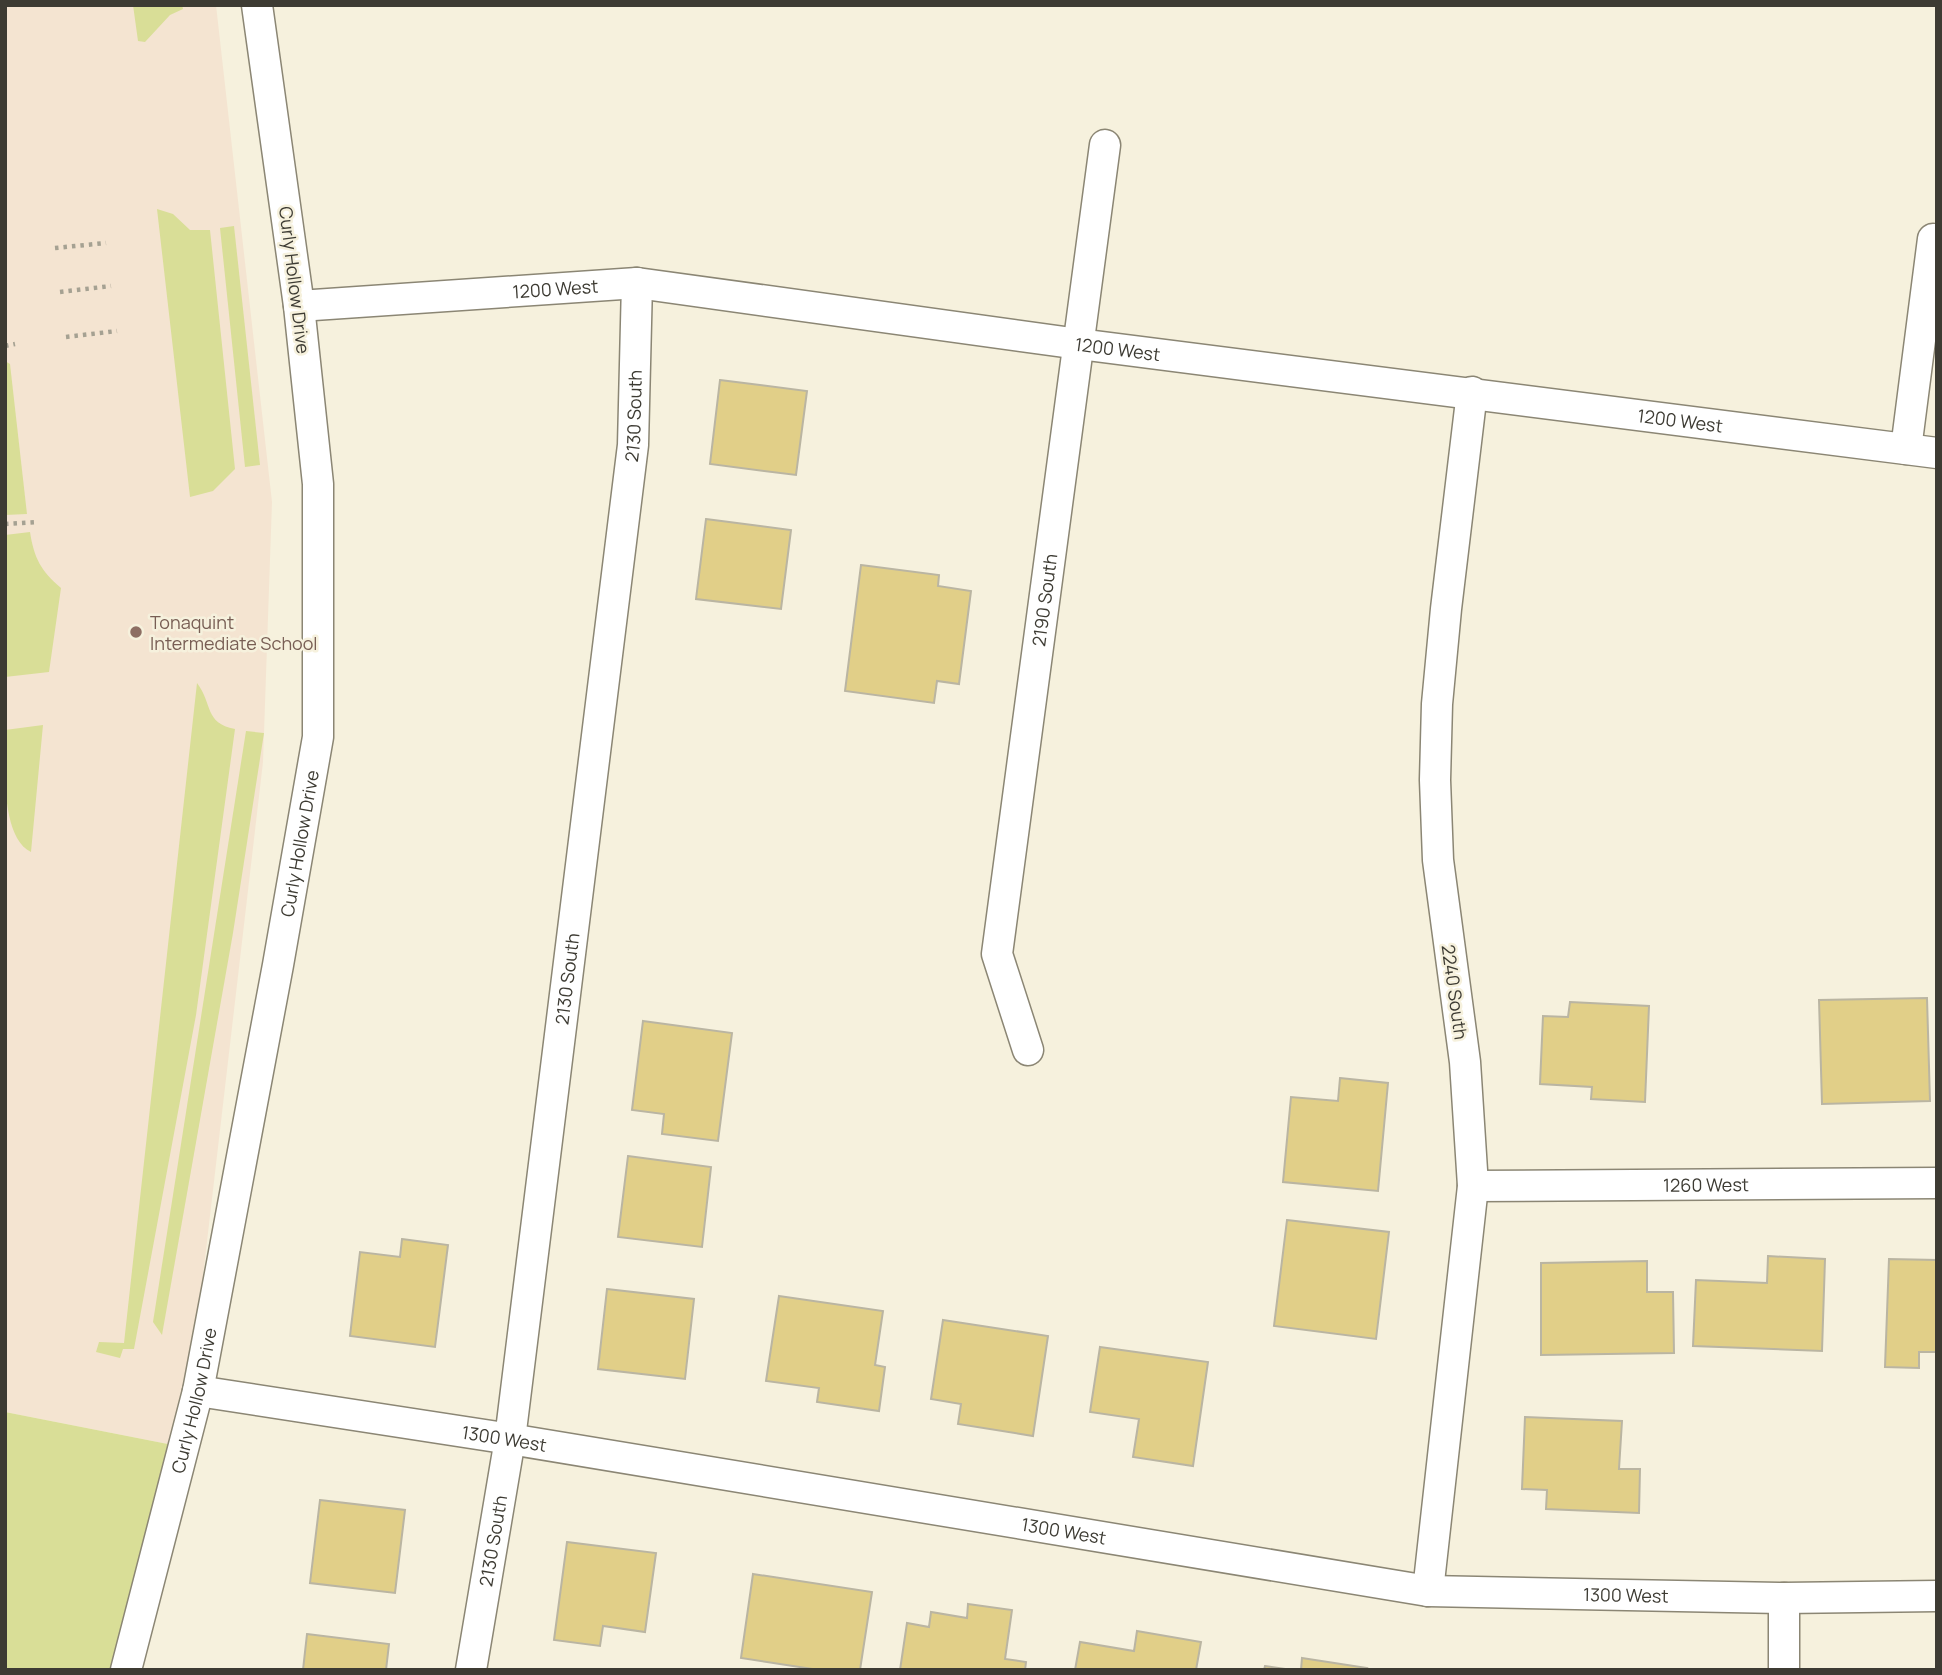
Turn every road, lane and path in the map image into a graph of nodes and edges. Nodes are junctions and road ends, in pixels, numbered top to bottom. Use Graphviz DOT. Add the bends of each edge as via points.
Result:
graph roads {
  1 [pos="257,5"];
  2 [pos="1105,145"];
  3 [pos="1933,239"];
  4 [pos="106,243"];
  5 [pos="55,248"];
  6 [pos="637,284"];
  7 [pos="111,286"];
  8 [pos="60,292"];
  9 [pos="299,306"];
  10 [pos="117,331"];
  11 [pos="66,337"];
  12 [pos="15,344"];
  13 [pos="1079,344"];
  14 [pos="5,346"];
  15 [pos="1472,392"];
  16 [pos="1906,449"];
  17 [pos="1937,453"];
  18 [pos="37,522"];
  19 [pos="5,524"];
  20 [pos="1028,1050"];
  21 [pos="1937,1182"];
  22 [pos="1473,1186"];
  23 [pos="198,1391"];
  24 [pos="510,1439"];
  25 [pos="1428,1591"];
  26 [pos="1937,1596"];
  27 [pos="1784,1598"];
  28 [pos="126,1670"];
  29 [pos="471,1670"];
  30 [pos="1784,1670"];
  1 -- 9 [label="street, Curly Hollow Drive"];
  2 -- 13 [label="street, 2190 South"];
  3 -- 16 [label="street"];
  4 -- 5 [label="path"];
  6 -- 9 [label="street, 1200 West"];
  6 -- 13 [label="street, 1200 West"];
  6 -- 24 [label="street, 2130 South" via="633,445"];
  7 -- 8 [label="path"];
  9 -- 23 [label="street, Curly Hollow Drive" via="318,484 318,737"];
  10 -- 11 [label="path"];
  12 -- 14 [label="path"];
  13 -- 15 [label="street, 1200 West"];
  13 -- 20 [label="street, 2190 South" via="997,954"];
  15 -- 16 [label="street, 1200 West"];
  15 -- 22 [label="street, 2240 South" via="1444,623 1435,780 1438,860 1465,1062"];
  16 -- 17 [label="street, 1200 West"];
  18 -- 19 [label="path"];
  21 -- 22 [label="street, 1260 West"];
  22 -- 25 [label="street, 2240 South"];
  23 -- 24 [label="street, 1300 West"];
  23 -- 28 [label="street, Curly Hollow Drive"];
  24 -- 25 [label="street, 1300 West"];
  24 -- 29 [label="street, 2130 South"];
  25 -- 27 [label="street, 1300 West"];
  26 -- 27 [label="street, 1300 West"];
  27 -- 30 [label="street"];
}
